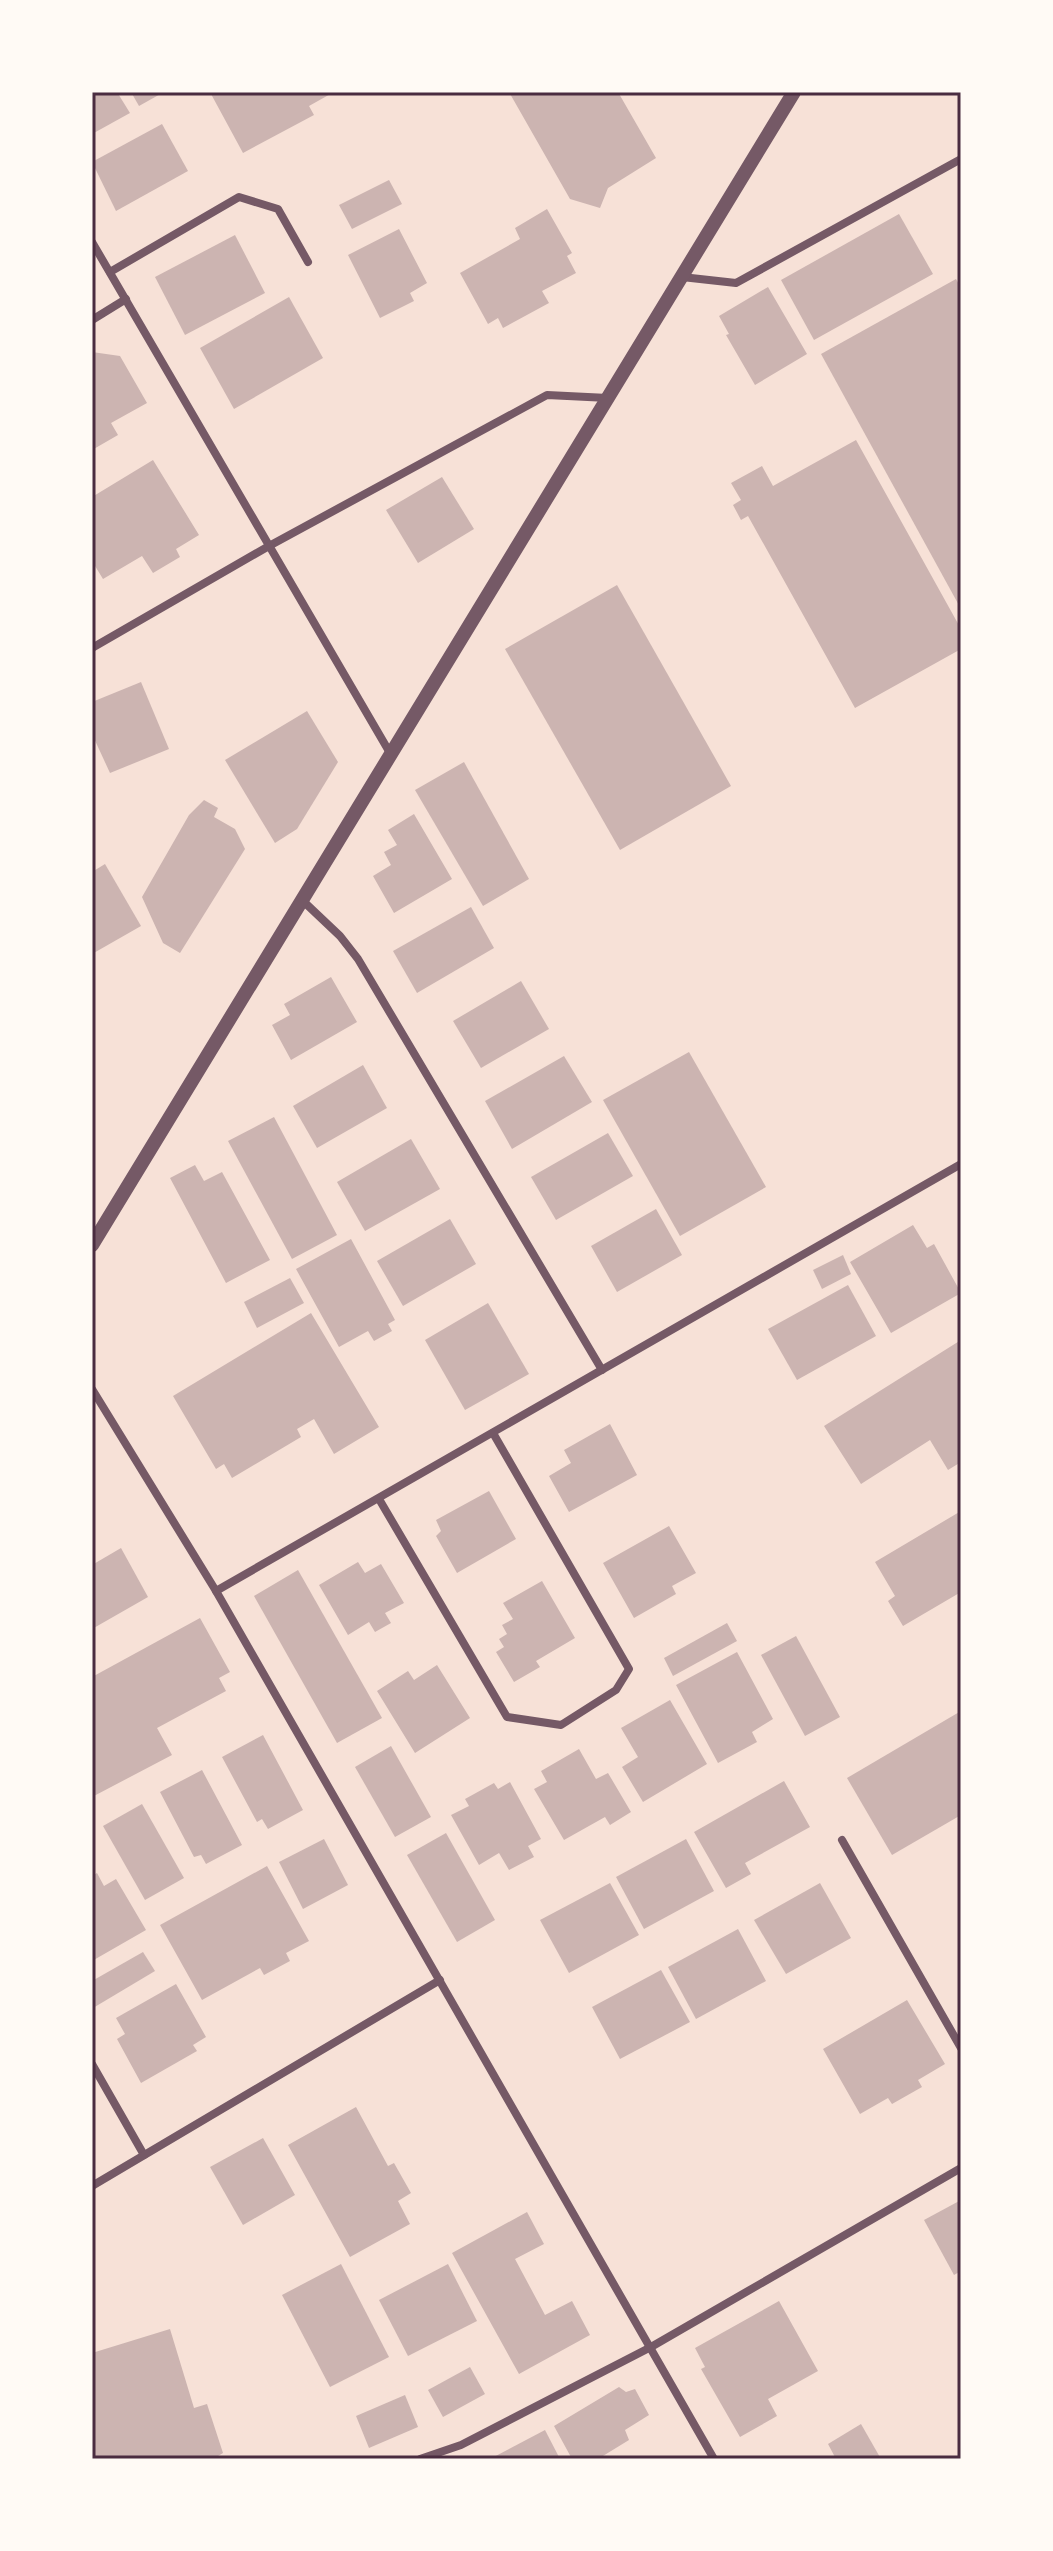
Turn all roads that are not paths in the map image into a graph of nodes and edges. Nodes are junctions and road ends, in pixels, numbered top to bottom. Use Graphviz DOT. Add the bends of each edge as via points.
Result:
graph roads {
  1 [pos="794,92"];
  2 [pos="961,159"];
  3 [pos="92,242"];
  4 [pos="308,262"];
  5 [pos="110,272"];
  6 [pos="681,277"];
  7 [pos="126,299"];
  8 [pos="92,320"];
  9 [pos="608,398"];
  10 [pos="269,546"];
  11 [pos="92,648"];
  12 [pos="390,753"];
  13 [pos="302,900"];
  14 [pos="961,1164"];
  15 [pos="92,1245"];
  16 [pos="602,1370"];
  17 [pos="92,1389"];
  18 [pos="493,1433"];
  19 [pos="379,1499"];
  20 [pos="216,1591"];
  21 [pos="842,1840"];
  22 [pos="440,1980"];
  23 [pos="961,2048"];
  24 [pos="92,2064"];
  25 [pos="144,2155"];
  26 [pos="961,2168"];
  27 [pos="92,2186"];
  28 [pos="651,2347"];
  29 [pos="420,2459"];
  30 [pos="714,2459"];
  1 -- 6 [label="street"];
  2 -- 6 [label="street" via="736,283"];
  3 -- 5 [label="street"];
  4 -- 5 [label="street" via="278,209 239,197"];
  5 -- 7 [label="street"];
  6 -- 9 [label="street"];
  7 -- 8 [label="street"];
  7 -- 10 [label="street"];
  9 -- 10 [label="street" via="547,395"];
  9 -- 12 [label="street"];
  10 -- 11 [label="street"];
  10 -- 12 [label="street"];
  12 -- 13 [label="street"];
  13 -- 15 [label="street"];
  13 -- 16 [label="street" via="358,959"];
  14 -- 16 [label="street"];
  16 -- 18 [label="street"];
  17 -- 20 [label="street"];
  18 -- 19 [label="street"];
  18 -- 19 [label="street" via="629,1669 616,1690 561,1725 507,1717"];
  19 -- 20 [label="street"];
  20 -- 22 [label="street"];
  21 -- 23 [label="street"];
  22 -- 25 [label="street"];
  22 -- 28 [label="street"];
  24 -- 25 [label="street"];
  25 -- 27 [label="street"];
  26 -- 28 [label="street"];
  28 -- 29 [label="street" via="461,2445"];
  28 -- 30 [label="street"];
}
